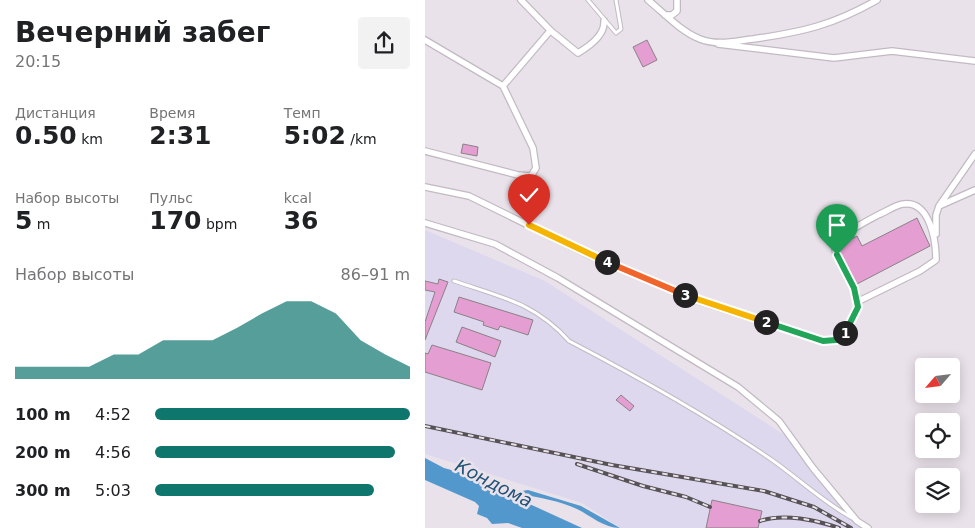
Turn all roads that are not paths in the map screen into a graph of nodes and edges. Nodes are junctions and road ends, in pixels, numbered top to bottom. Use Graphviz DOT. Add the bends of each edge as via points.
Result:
graph roads {
  1 [pos="521,0"];
  2 [pos="588,0"];
  3 [pos="616,0"];
  4 [pos="648,0"];
  5 [pos="677,0"];
  6 [pos="877,0"];
  7 [pos="665,15"];
  8 [pos="604,20"];
  9 [pos="550,30"];
  10 [pos="425,40"];
  11 [pos="719,44"];
  12 [pos="975,61"];
  13 [pos="503,86"];
  14 [pos="425,151"];
  15 [pos="975,154"];
  16 [pos="425,187"];
  17 [pos="975,190"];
  18 [pos="939,206"];
  19 [pos="425,223"];
  20 [pos="936,238"];
  21 [pos="454,281"];
  22 [pos="857,302"];
  23 [pos="857,520"];
  24 [pos="868,528"];
  1 -- 9 [label="street"];
  2 -- 8 [label="lane"];
  3 -- 8 [label="lane" via="619,32 616,33"];
  4 -- 7 [label="street"];
  5 -- 7 [label="street" via="677,11"];
  6 -- 11 [label="street" via="803,32"];
  7 -- 11 [label="street" via="700,39"];
  8 -- 9 [label="street" via="604,28 598,37 578,54"];
  9 -- 13 [label="street"];
  10 -- 13 [label="street"];
  11 -- 12 [label="street" via="834,58 905,51"];
  13 -- 14 [label="street" via="533,148 536,168 531,176"];
  15 -- 18 [label="street"];
  16 -- 22 [label="street" via="469,196 589,255 702,302 823,341 836,340 845,334 858,307"];
  17 -- 18 [label="street"];
  18 -- 20 [label="street"];
  19 -- 23 [label="street" via="495,244 558,278 738,387 779,421"];
  20 -- 22 [label="street" via="936,260"];
  20 -- 22 [label="street" via="928,218 908,204 846,232 835,250 854,288"];
  21 -- 23 [label="lane" via="533,309 553,323 569,342 717,426 772,460 831,506"];
  23 -- 24 [label="street"];
}
